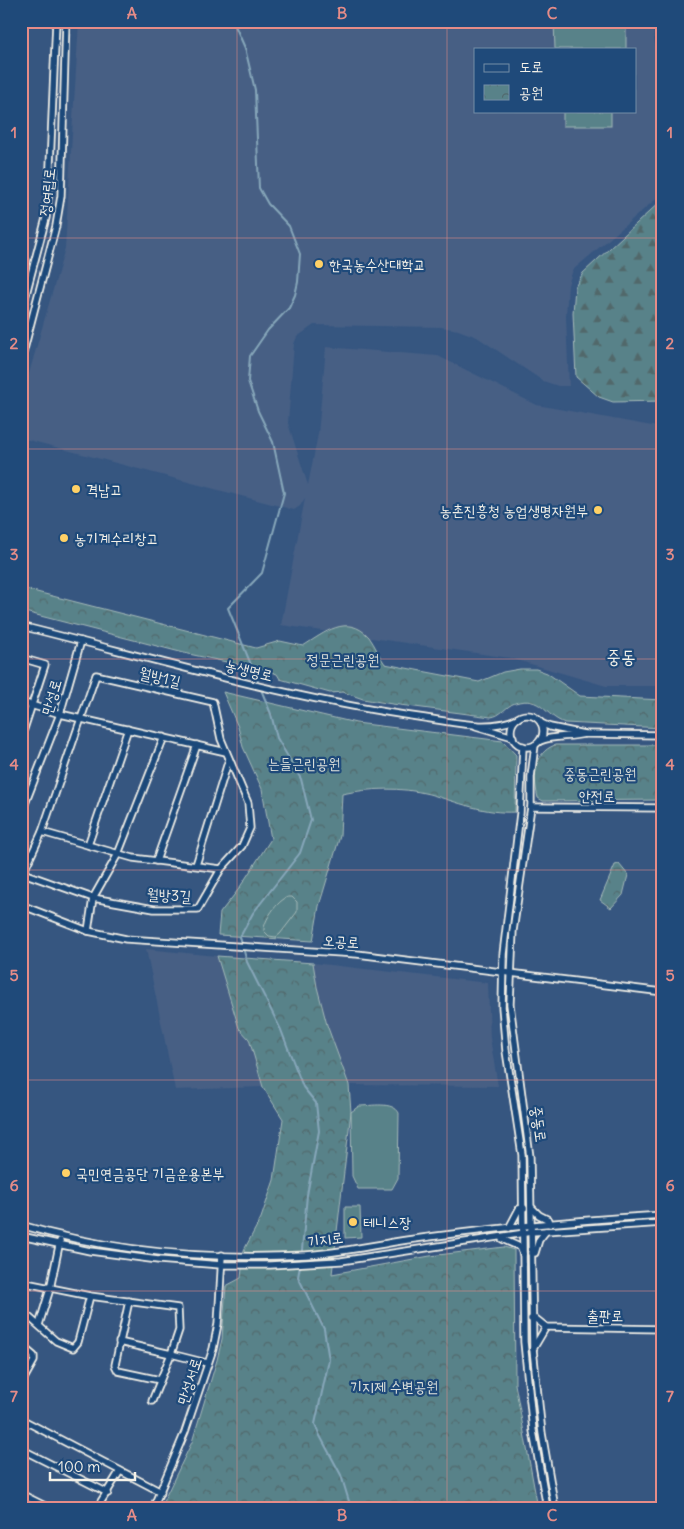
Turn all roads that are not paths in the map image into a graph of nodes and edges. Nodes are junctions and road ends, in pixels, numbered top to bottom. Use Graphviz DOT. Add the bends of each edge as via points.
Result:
graph roads {
  1 [pos="56,21"];
  2 [pos="66,21"];
  3 [pos="32,267"];
  4 [pos="44,270"];
  5 [pos="21,313"];
  6 [pos="24,340"];
  7 [pos="21,360"];
  8 [pos="21,626"];
  9 [pos="81,641"];
  10 [pos="21,658"];
  11 [pos="21,702"];
  12 [pos="32,706"];
  13 [pos="60,714"];
  14 [pos="81,718"];
  15 [pos="518,718"];
  16 [pos="541,723"];
  17 [pos="474,725"];
  18 [pos="128,729"];
  19 [pos="584,734"];
  20 [pos="663,735"];
  21 [pos="164,737"];
  22 [pos="513,737"];
  23 [pos="21,738"];
  24 [pos="537,743"];
  25 [pos="197,745"];
  26 [pos="522,746"];
  27 [pos="226,752"];
  28 [pos="229,759"];
  29 [pos="60,778"];
  30 [pos="531,807"];
  31 [pos="663,808"];
  32 [pos="21,814"];
  33 [pos="250,828"];
  34 [pos="42,832"];
  35 [pos="88,845"];
  36 [pos="118,854"];
  37 [pos="156,861"];
  38 [pos="196,865"];
  39 [pos="221,869"];
  40 [pos="93,898"];
  41 [pos="21,905"];
  42 [pos="88,931"];
  43 [pos="502,973"];
  44 [pos="511,974"];
  45 [pos="663,992"];
  46 [pos="531,1207"];
  47 [pos="524,1208"];
  48 [pos="663,1215"];
  49 [pos="663,1223"];
  50 [pos="550,1224"];
  51 [pos="21,1225"];
  52 [pos="524,1226"];
  53 [pos="531,1226"];
  54 [pos="509,1228"];
  55 [pos="546,1231"];
  56 [pos="527,1233"];
  57 [pos="21,1236"];
  58 [pos="502,1236"];
  59 [pos="61,1237"];
  60 [pos="59,1244"];
  61 [pos="531,1253"];
  62 [pos="524,1254"];
  63 [pos="222,1255"];
  64 [pos="221,1265"];
  65 [pos="21,1282"];
  66 [pos="50,1289"];
  67 [pos="90,1296"];
  68 [pos="129,1300"];
  69 [pos="21,1310"];
  70 [pos="531,1319"];
  71 [pos="39,1324"];
  72 [pos="546,1328"];
  73 [pos="663,1328"];
  74 [pos="119,1342"];
  75 [pos="21,1345"];
  76 [pos="533,1349"];
  77 [pos="171,1354"];
  78 [pos="207,1363"];
  79 [pos="160,1380"];
  80 [pos="21,1384"];
  81 [pos="152,1401"];
  82 [pos="21,1419"];
  83 [pos="21,1449"];
  84 [pos="120,1471"];
  85 [pos="161,1492"];
  86 [pos="108,1493"];
  87 [pos="21,1494"];
  88 [pos="50,1508"];
  89 [pos="97,1508"];
  90 [pos="153,1508"];
  91 [pos="547,1508"];
  92 [pos="555,1508"];
  1 -- 3 [label="street, 정여립로" via="49,189 46,218"];
  2 -- 4 [label="street, 정여립로" via="61,196"];
  3 -- 4 [label="street"];
  3 -- 5 [label="street, 정여립로"];
  4 -- 6 [label="street, 정여립로"];
  6 -- 7 [label="street, 정여립로"];
  8 -- 9 [label="street, 농생명로"];
  9 -- 13 [label="street, 만성로"];
  9 -- 17 [label="street, 농생명로" via="287,692 399,715"];
  10 -- 12 [label="street" via="45,665"];
  11 -- 12 [label="street"];
  12 -- 13 [label="street"];
  12 -- 23 [label="street"];
  13 -- 14 [label="street"];
  13 -- 32 [label="street, 만성로"];
  14 -- 18 [label="street"];
  14 -- 27 [label="street, 월방1길" via="96,675 213,702"];
  14 -- 29 [label="street, 월방1길"];
  15 -- 16 [label="street" via="528,715"];
  15 -- 17 [label="street" via="510,722"];
  15 -- 22 [label="street" via="512,726"];
  16 -- 19 [label="street"];
  16 -- 24 [label="street" via="543,728"];
  17 -- 22 [label="street"];
  18 -- 21 [label="street"];
  18 -- 35 [label="street"];
  19 -- 20 [label="street"];
  19 -- 24 [label="street" via="555,737"];
  21 -- 25 [label="street"];
  21 -- 36 [label="street"];
  22 -- 26 [label="street"];
  24 -- 26 [label="street"];
  24 -- 30 [label="street, 중동로" via="531,777"];
  25 -- 27 [label="street"];
  25 -- 37 [label="street"];
  26 -- 43 [label="street, 중동로" via="520,813"];
  27 -- 28 [label="street, 월방1길"];
  28 -- 33 [label="street, 월방1길" via="248,803"];
  28 -- 38 [label="street, 월방3길"];
  29 -- 34 [label="street, 월방3길"];
  30 -- 31 [label="street, 안전로"];
  30 -- 44 [label="street, 중동로" via="516,895"];
  33 -- 39 [label="street, 월방3길" via="242,846"];
  34 -- 35 [label="street, 월방3길"];
  34 -- 40 [label="street, 월방3길" via="22,873"];
  35 -- 36 [label="street, 월방3길"];
  36 -- 37 [label="street, 월방3길"];
  36 -- 40 [label="street"];
  37 -- 38 [label="street, 월방3길"];
  38 -- 39 [label="street, 월방3길"];
  39 -- 40 [label="street, 월방3길" via="198,909 154,909"];
  40 -- 42 [label="street"];
  41 -- 42 [label="street, 오공로"];
  42 -- 43 [label="street, 오공로" via="157,943 357,954"];
  43 -- 44 [label="street, 오공로"];
  43 -- 47 [label="street, 중동로" via="505,1036 522,1155"];
  44 -- 45 [label="street, 오공로"];
  44 -- 46 [label="street, 중동로" via="512,1026 530,1157"];
  46 -- 50 [label="street"];
  46 -- 53 [label="street, 중동로"];
  47 -- 52 [label="street, 중동로"];
  47 -- 54 [label="street" via="519,1209"];
  48 -- 50 [label="street, 기지로"];
  49 -- 55 [label="street, 기지로"];
  50 -- 53 [label="street, 기지로"];
  51 -- 59 [label="street, 기지로"];
  52 -- 53 [label="street, 기지로"];
  52 -- 54 [label="street, 기지로"];
  52 -- 56 [label="street, 중동로"];
  53 -- 56 [label="street, 중동로"];
  54 -- 63 [label="street, 기지로" via="309,1255"];
  55 -- 56 [label="street, 기지로"];
  55 -- 61 [label="street" via="535,1253"];
  56 -- 58 [label="street, 기지로"];
  56 -- 61 [label="street, 중동로"];
  56 -- 62 [label="street, 중동로"];
  57 -- 60 [label="street, 기지로"];
  58 -- 62 [label="street" via="502,1240 520,1247"];
  58 -- 64 [label="street, 기지로" via="306,1264"];
  59 -- 60 [label="street"];
  59 -- 63 [label="street, 기지로" via="129,1248"];
  60 -- 64 [label="street, 기지로" via="158,1260"];
  60 -- 66 [label="street"];
  61 -- 70 [label="street, 중동로"];
  62 -- 91 [label="street, 중동로" via="524,1342 532,1431"];
  63 -- 64 [label="street, 만성서로"];
  64 -- 78 [label="street, 만성서로" via="218,1324"];
  65 -- 66 [label="street"];
  66 -- 67 [label="street"];
  66 -- 71 [label="street"];
  67 -- 68 [label="street"];
  67 -- 71 [label="street" via="78,1342 72,1348 56,1341"];
  68 -- 74 [label="street"];
  68 -- 77 [label="street" via="178,1308 178,1330"];
  69 -- 71 [label="street"];
  70 -- 72 [label="street" via="536,1319"];
  70 -- 76 [label="street, 중동로"];
  72 -- 73 [label="street, 출판로"];
  72 -- 76 [label="street"];
  74 -- 77 [label="street"];
  74 -- 79 [label="street" via="115,1365 118,1371"];
  75 -- 80 [label="street" via="34,1356"];
  76 -- 92 [label="street, 중동로" via="542,1433"];
  77 -- 78 [label="street"];
  77 -- 79 [label="street"];
  78 -- 85 [label="street, 만성서로"];
  79 -- 81 [label="street"];
  82 -- 84 [label="street"];
  83 -- 86 [label="street"];
  84 -- 85 [label="street"];
  84 -- 86 [label="street"];
  85 -- 90 [label="street, 만성서로"];
  86 -- 89 [label="street"];
  87 -- 88 [label="street"];
}
